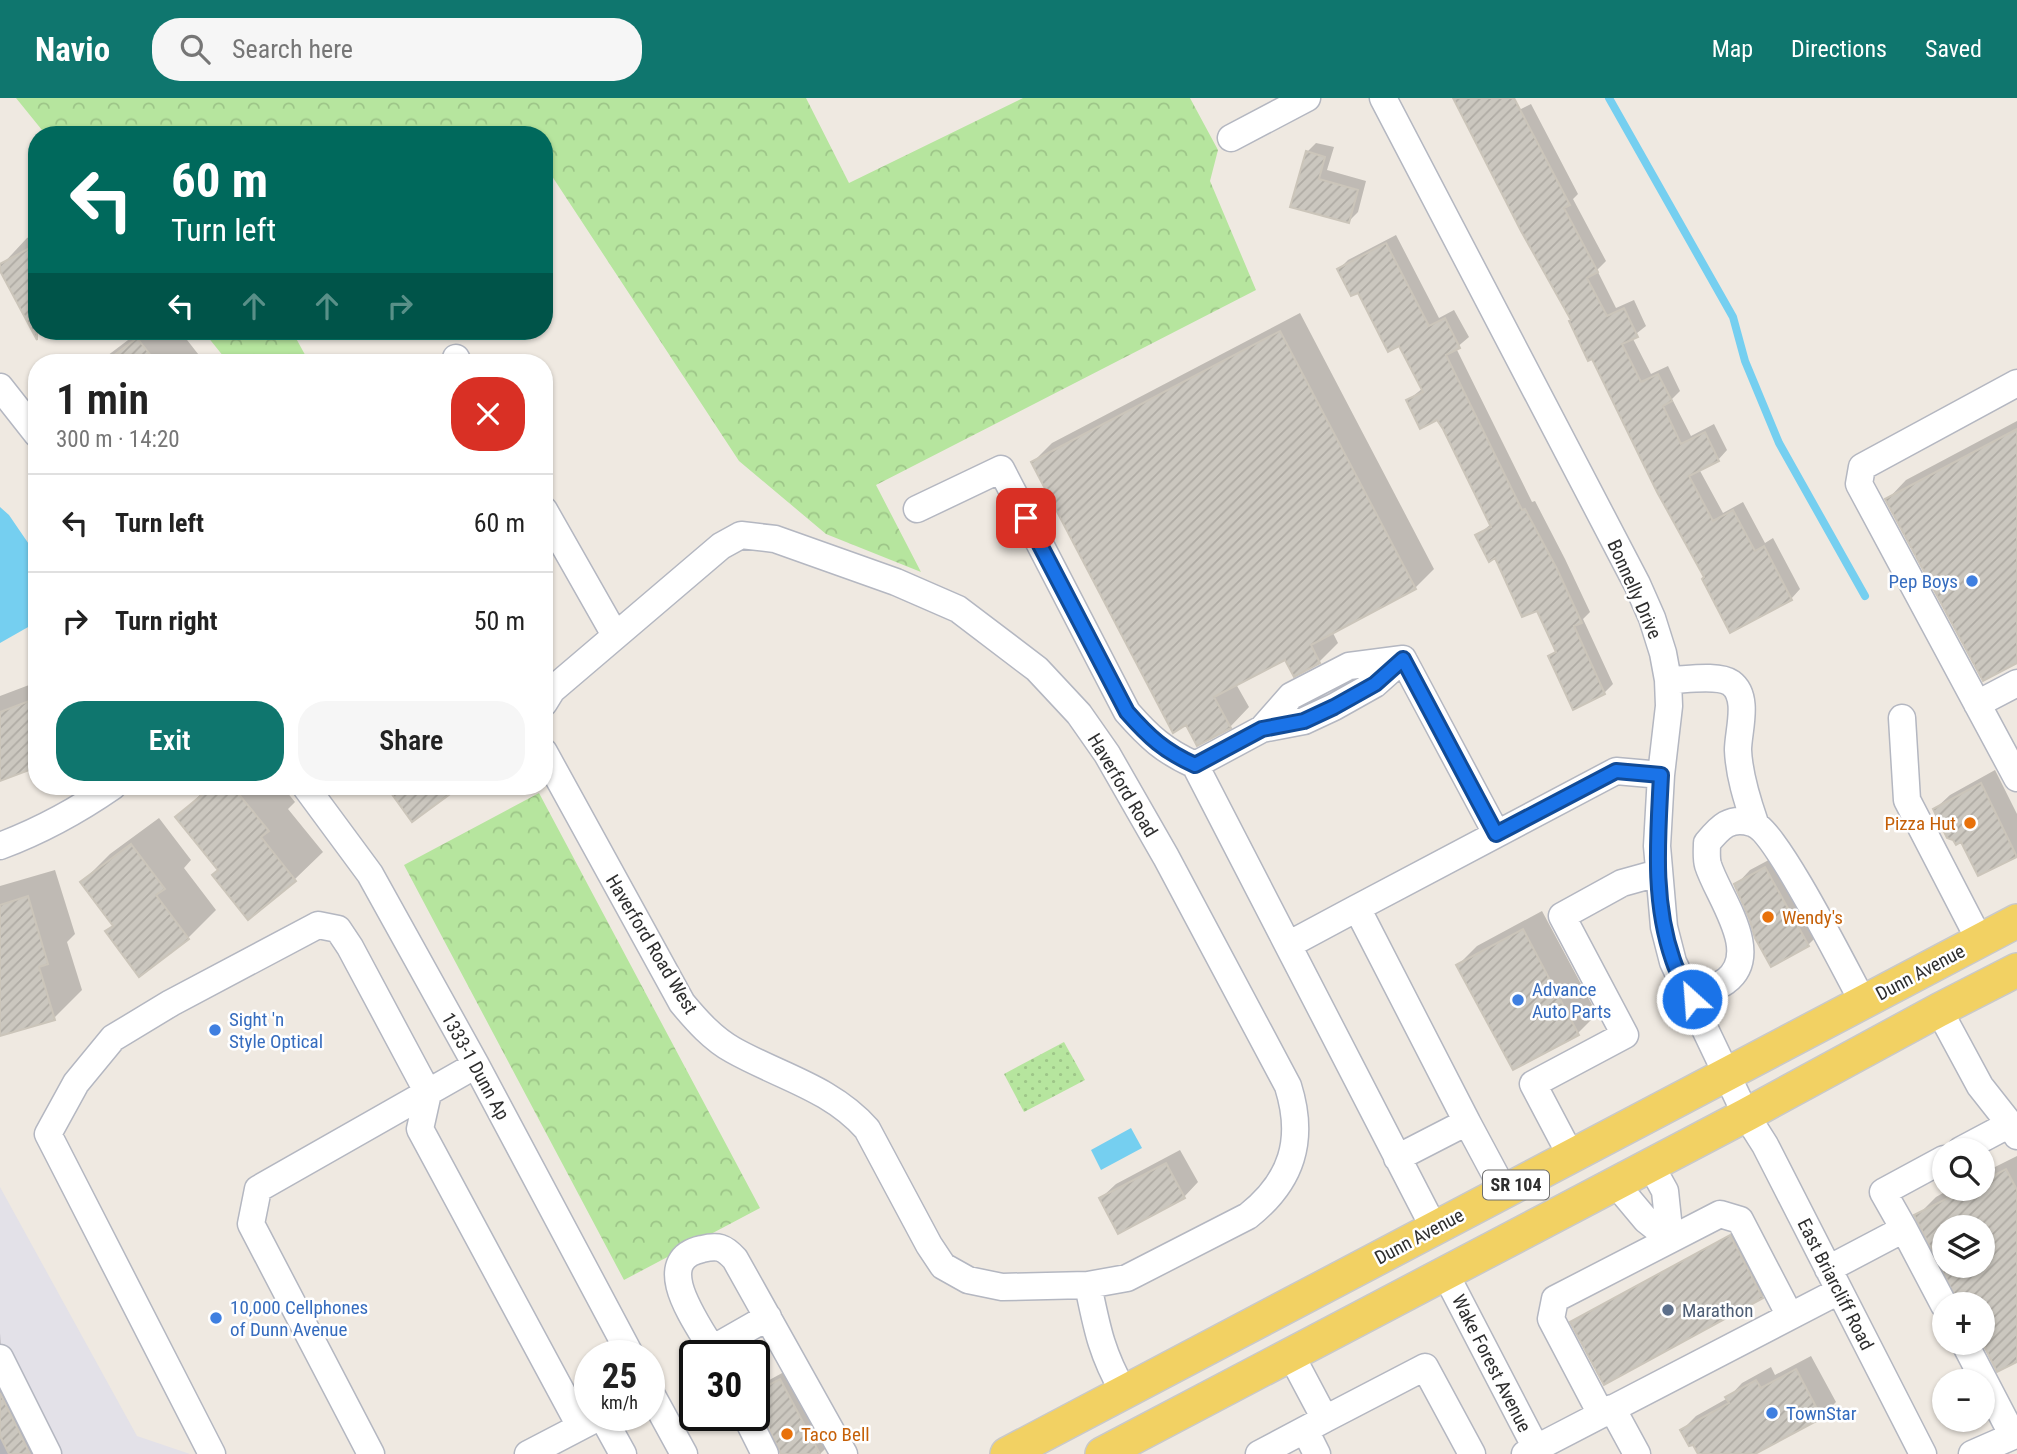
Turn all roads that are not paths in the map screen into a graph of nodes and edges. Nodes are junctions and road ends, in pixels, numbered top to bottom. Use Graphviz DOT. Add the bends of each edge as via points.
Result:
graph roads {
  1 [pos="1307,98"];
  2 [pos="1383,98"];
  3 [pos="1231,138"];
  4 [pos="2017,383"];
  5 [pos="0,387"];
  6 [pos="28,423"];
  7 [pos="917,509"];
  8 [pos="553,526"];
  9 [pos="615,635"];
  10 [pos="1668,680"];
  11 [pos="2017,683"];
  12 [pos="553,689"];
  13 [pos="1977,704"];
  14 [pos="1902,718"];
  15 [pos="1195,765"];
  16 [pos="553,768"];
  17 [pos="2015,768"];
  18 [pos="1661,775"];
  19 [pos="100,795"];
  20 [pos="312,795"];
  21 [pos="1755,823"];
  22 [pos="1496,834"];
  23 [pos="0,846"];
  24 [pos="1658,873"];
  25 [pos="1356,908"];
  26 [pos="2017,921"];
  27 [pos="1980,941"];
  28 [pos="1288,945"];
  29 [pos="2015,977"];
  30 [pos="1692,999"];
  31 [pos="1863,1002"];
  32 [pos="1939,1010"];
  33 [pos="476,1065"];
  34 [pos="1727,1073"];
  35 [pos="428,1093"];
  36 [pos="1746,1115"];
  37 [pos="1467,1122"];
  38 [pos="2013,1130"];
  39 [pos="1992,1138"];
  40 [pos="1571,1156"];
  41 [pos="1397,1157"];
  42 [pos="1650,1164"];
  43 [pos="1932,1166"];
  44 [pos="1615,1183"];
  45 [pos="1504,1191"];
  46 [pos="1434,1228"];
  47 [pos="1905,1229"];
  48 [pos="1670,1239"];
  49 [pos="1445,1273"];
  50 [pos="1834,1280"];
  51 [pos="1088,1285"];
  52 [pos="1938,1292"];
  53 [pos="1790,1316"];
  54 [pos="768,1317"];
  55 [pos="622,1340"];
  56 [pos="707,1340"];
  57 [pos="733,1340"];
  58 [pos="1291,1355"];
  59 [pos="1972,1355"];
  60 [pos="1190,1357"];
  61 [pos="0,1358"];
  62 [pos="574,1386"];
  63 [pos="1123,1391"];
  64 [pos="1607,1411"];
  65 [pos="665,1419"];
  66 [pos="2012,1423"];
  67 [pos="1315,1424"];
  68 [pos="574,1430"];
  69 [pos="604,1431"];
  70 [pos="754,1431"];
  71 [pos="1142,1445"];
  72 [pos="1533,1452"];
  73 [pos="48,1454"];
  74 [pos="212,1454"];
  75 [pos="371,1454"];
  76 [pos="528,1454"];
  77 [pos="622,1454"];
  78 [pos="684,1454"];
  79 [pos="765,1454"];
  80 [pos="844,1454"];
  81 [pos="1007,1454"];
  82 [pos="1091,1454"];
  83 [pos="1102,1454"];
  84 [pos="1259,1454"];
  85 [pos="1317,1454"];
  86 [pos="1472,1454"];
  87 [pos="1637,1454"];
  88 [pos="1923,1454"];
  89 [pos="1972,1454"];
  1 -- 3 [label="street"];
  2 -- 10 [label="street, Bonnelly Drive" via="1637,584 1652,618"];
  4 -- 13 [label="street" via="1862,467 1858,484"];
  5 -- 6 [label="street"];
  7 -- 15 [label="street" via="1001,469 1127,712 1150,738"];
  8 -- 9 [label="street"];
  9 -- 12 [label="street"];
  9 -- 51 [label="street, Haverford Road" via="721,546 741,535 775,540 896,582 958,610 1037,669 1079,714 1166,858 1288,1086 1296,1134 1291,1163 1263,1204 1248,1216 1127,1278"];
  10 -- 18 [label="street, Bonnelly Drive" via="1670,706"];
  10 -- 21 [label="street" via="1721,679 1734,684 1742,702 1738,751"];
  11 -- 13 [label="street"];
  13 -- 17 [label="street"];
  14 -- 27 [label="street" via="1907,800"];
  15 -- 22 [label="street" via="1262,729 1291,696 1349,666 1403,659"];
  15 -- 28 [label="street"];
  16 -- 51 [label="street, Haverford Road West" via="682,1003 732,1050 828,1095 858,1118 943,1266 968,1280 1002,1287"];
  18 -- 22 [label="street" via="1616,771"];
  18 -- 24 [label="street, Bonnelly Drive"];
  19 -- 23 [label="street" via="35,833"];
  20 -- 33 [label="street, 1333-1 Dunn Ap" via="370,874"];
  21 -- 30 [label="street" via="1735,821 1721,827 1707,843 1708,864 1742,949 1734,973"];
  21 -- 31 [label="street" via="1804,895"];
  22 -- 25 [label="street"];
  24 -- 30 [label="street, Bonnelly Drive" via="1673,962"];
  24 -- 40 [label="street" via="1622,883 1562,916 1625,1035 1533,1084"];
  25 -- 28 [label="street"];
  25 -- 37 [label="street"];
  26 -- 27 [label="main road, Dunn Avenue / SR 104"];
  27 -- 31 [label="main road, Dunn Avenue / SR 104"];
  28 -- 41 [label="street"];
  29 -- 32 [label="main road, SR 104"];
  30 -- 34 [label="street, Bonnelly Drive"];
  31 -- 34 [label="main road, Dunn Avenue / SR 104"];
  32 -- 36 [label="main road, SR 104"];
  32 -- 38 [label="street" via="1980,1086"];
  33 -- 35 [label="street"];
  33 -- 55 [label="street, 1333-1 Dunn Ap"];
  34 -- 36 [label="street, Bonnelly Drive"];
  34 -- 40 [label="main road, Dunn Avenue / SR 104"];
  35 -- 62 [label="street" via="420,1129"];
  35 -- 74 [label="street" via="350,947 338,929 318,925 113,1038 76,1083 48,1134"];
  35 -- 75 [label="street" via="258,1189 251,1224"];
  36 -- 42 [label="main road, SR 104"];
  36 -- 50 [label="street, East Briarcliff Road"];
  37 -- 41 [label="street"];
  37 -- 45 [label="street"];
  38 -- 39 [label="street"];
  40 -- 45 [label="main road, Dunn Avenue / SR 104"];
  41 -- 46 [label="street"];
  42 -- 44 [label="main road, SR 104"];
  42 -- 48 [label="street" via="1665,1191"];
  43 -- 47 [label="street" via="1884,1192"];
  44 -- 48 [label="street" via="1646,1220"];
  44 -- 49 [label="main road, SR 104"];
  45 -- 46 [label="main road, Dunn Avenue / SR 104"];
  46 -- 60 [label="main road, Dunn Avenue / SR 104"];
  47 -- 50 [label="street"];
  47 -- 52 [label="street"];
  48 -- 53 [label="street" via="1720,1214 1740,1220"];
  48 -- 64 [label="street" via="1555,1299 1551,1319"];
  49 -- 58 [label="main road, SR 104"];
  49 -- 72 [label="street, Wake Forest Avenue"];
  50 -- 53 [label="street"];
  50 -- 88 [label="street, East Briarcliff Road"];
  51 -- 63 [label="street" via="1101,1345"];
  53 -- 64 [label="street"];
  54 -- 56 [label="street" via="727,1250 717,1245 697,1250 681,1260 677,1272 679,1289"];
  54 -- 57 [label="street"];
  54 -- 80 [label="street"];
  58 -- 67 [label="street"];
  58 -- 71 [label="main road, SR 104"];
  59 -- 66 [label="street"];
  60 -- 63 [label="main road, Dunn Avenue / SR 104"];
  60 -- 71 [label="main road" via="1181,1380 1139,1416 1135,1425"];
  61 -- 73 [label="street"];
  63 -- 81 [label="main road, Dunn Avenue / SR 104"];
  63 -- 82 [label="main road" via="1126,1411 1102,1429"];
  64 -- 72 [label="street"];
  64 -- 87 [label="street"];
  65 -- 78 [label="street"];
  66 -- 89 [label="street"];
  67 -- 84 [label="street"];
  67 -- 85 [label="street"];
  67 -- 86 [label="street" via="1424,1367"];
  68 -- 76 [label="street"];
  69 -- 77 [label="street"];
  70 -- 79 [label="street"];
  71 -- 83 [label="main road, SR 104"];
}
